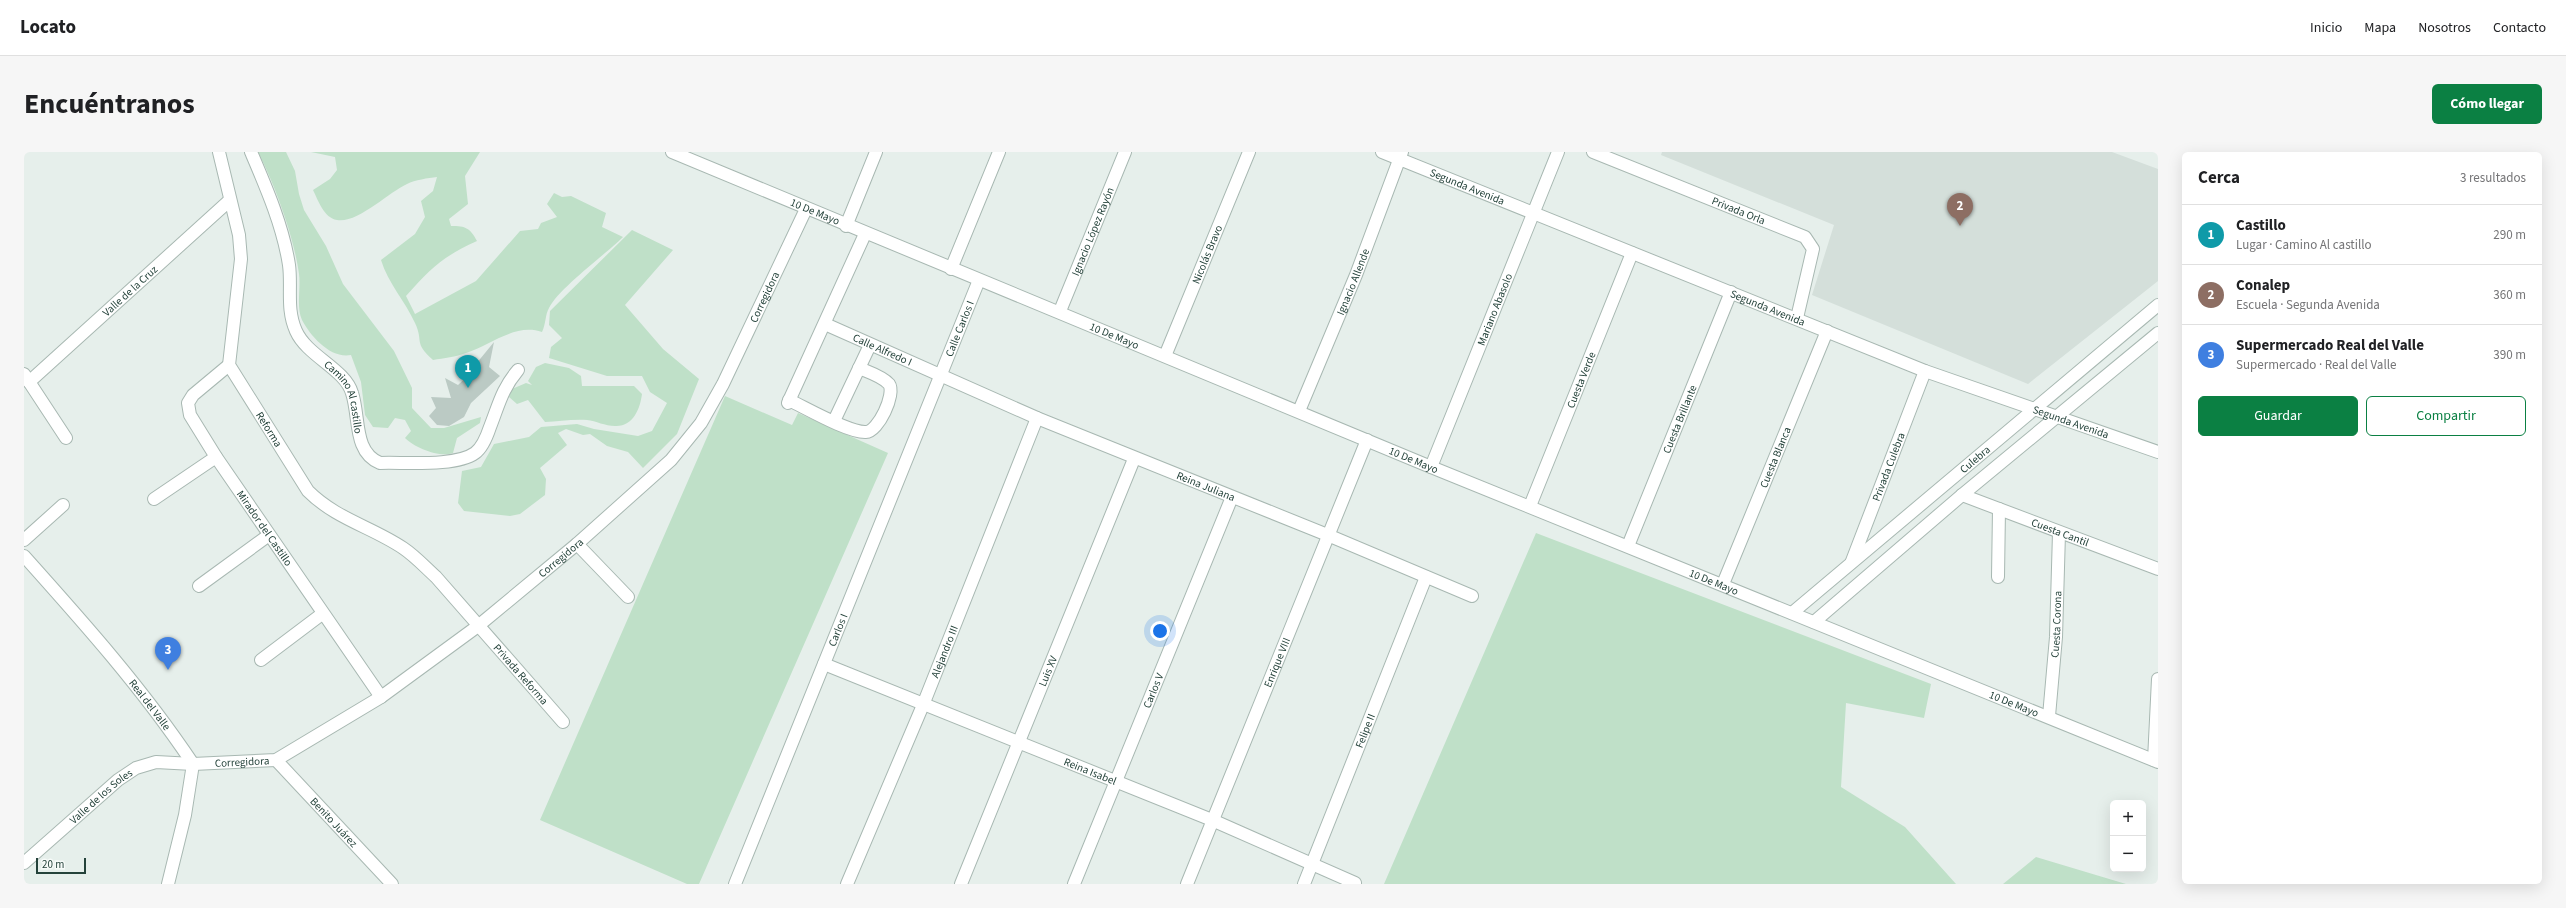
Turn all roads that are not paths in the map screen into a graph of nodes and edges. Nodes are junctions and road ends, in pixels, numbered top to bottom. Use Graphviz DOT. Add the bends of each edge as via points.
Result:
graph roads {
  1 [pos="219,152"];
  2 [pos="251,152"];
  3 [pos="672,152"];
  4 [pos="876,152"];
  5 [pos="999,152"];
  6 [pos="1125,152"];
  7 [pos="1249,152"];
  8 [pos="1382,152"];
  9 [pos="1558,152"];
  10 [pos="1593,152"];
  11 [pos="1401,156"];
  12 [pos="700,157"];
  13 [pos="230,200"];
  14 [pos="806,209"];
  15 [pos="1534,212"];
  16 [pos="846,226"];
  17 [pos="865,234"];
  18 [pos="1632,253"];
  19 [pos="951,268"];
  20 [pos="979,280"];
  21 [pos="1731,292"];
  22 [pos="2158,305"];
  23 [pos="1060,311"];
  24 [pos="1797,318"];
  25 [pos="825,324"];
  26 [pos="1827,331"];
  27 [pos="2158,333"];
  28 [pos="870,344"];
  29 [pos="1165,356"];
  30 [pos="229,365"];
  31 [pos="859,368"];
  32 [pos="518,370"];
  33 [pos="1925,371"];
  34 [pos="940,376"];
  35 [pos="27,378"];
  36 [pos="2032,409"];
  37 [pos="1299,411"];
  38 [pos="2058,416"];
  39 [pos="1037,418"];
  40 [pos="834,421"];
  41 [pos="66,438"];
  42 [pos="1367,440"];
  43 [pos="2158,452"];
  44 [pos="216,458"];
  45 [pos="1134,459"];
  46 [pos="1431,467"];
  47 [pos="1962,495"];
  48 [pos="1232,497"];
  49 [pos="154,499"];
  50 [pos="63,505"];
  51 [pos="1530,506"];
  52 [pos="1999,509"];
  53 [pos="2059,533"];
  54 [pos="269,535"];
  55 [pos="1330,536"];
  56 [pos="24,540"];
  57 [pos="577,544"];
  58 [pos="1628,546"];
  59 [pos="24,556"];
  60 [pos="1852,562"];
  61 [pos="2158,569"];
  62 [pos="1426,577"];
  63 [pos="1998,577"];
  64 [pos="1723,584"];
  65 [pos="199,586"];
  66 [pos="1472,596"];
  67 [pos="628,597"];
  68 [pos="1792,613"];
  69 [pos="322,614"];
  70 [pos="1814,622"];
  71 [pos="478,626"];
  72 [pos="261,660"];
  73 [pos="824,664"];
  74 [pos="2158,679"];
  75 [pos="381,697"];
  76 [pos="923,704"];
  77 [pos="2049,716"];
  78 [pos="563,722"];
  79 [pos="1019,744"];
  80 [pos="276,760"];
  81 [pos="2156,761"];
  82 [pos="193,764"];
  83 [pos="1115,782"];
  84 [pos="1212,820"];
  85 [pos="24,863"];
  86 [pos="1312,864"];
  87 [pos="1355,883"];
  88 [pos="168,884"];
  89 [pos="392,884"];
  90 [pos="735,884"];
  91 [pos="848,884"];
  92 [pos="961,884"];
  93 [pos="1074,884"];
  94 [pos="1187,884"];
  95 [pos="1304,884"];
  1 -- 13 [label="street"];
  2 -- 32 [label="street, Camino Al castillo" via="276,217 289,263 289,304 294,325 305,345 346,382 352,392 364,450 371,459 380,463 451,461 475,453 490,428 505,386"];
  3 -- 12 [label="street, 10 De Mayo"];
  4 -- 16 [label="street"];
  5 -- 19 [label="street"];
  6 -- 23 [label="street, Ignacio López Rayón"];
  7 -- 29 [label="street, Nicolás Bravo"];
  8 -- 11 [label="street, Segunda Avenida"];
  9 -- 15 [label="street, Mariano Abasolo"];
  10 -- 24 [label="street, Privada Orla" via="1805,237 1813,249"];
  11 -- 15 [label="street, Segunda Avenida"];
  11 -- 37 [label="street, Ignacio Allende" via="1356,275"];
  12 -- 14 [label="street, 10 De Mayo"];
  13 -- 30 [label="street" via="239,235 241,259"];
  13 -- 35 [label="street, Valle de la Cruz"];
  14 -- 16 [label="street, 10 De Mayo"];
  14 -- 57 [label="street, Corregidora" via="723,384 701,423 671,460"];
  15 -- 18 [label="street, Segunda Avenida"];
  15 -- 46 [label="street, Mariano Abasolo"];
  16 -- 17 [label="street, 10 De Mayo"];
  17 -- 19 [label="street, 10 De Mayo"];
  17 -- 25 [label="street"];
  18 -- 21 [label="street, Segunda Avenida"];
  18 -- 51 [label="street, Cuesta Verde"];
  19 -- 20 [label="street, 10 De Mayo"];
  20 -- 23 [label="street, 10 De Mayo"];
  20 -- 34 [label="street, Calle Carlos I"];
  21 -- 24 [label="street, Segunda Avenida"];
  21 -- 58 [label="street, Cuesta Brillante"];
  22 -- 36 [label="street, Culebra"];
  23 -- 29 [label="street, 10 De Mayo"];
  24 -- 26 [label="street, Segunda Avenida"];
  25 -- 28 [label="street, Calle Alfredo I"];
  25 -- 40 [label="street" via="788,402"];
  26 -- 33 [label="street, Segunda Avenida"];
  26 -- 64 [label="street, Cuesta Blanca"];
  27 -- 38 [label="street, Culebra"];
  28 -- 31 [label="street"];
  28 -- 34 [label="street, Calle Alfredo I"];
  29 -- 37 [label="street, 10 De Mayo"];
  30 -- 44 [label="street, Mirador del Castillo" via="193,395 188,403 190,415"];
  30 -- 71 [label="street, Reforma" via="308,491 336,514 402,548 418,560"];
  31 -- 40 [label="street"];
  31 -- 40 [label="street" via="890,385 889,400 878,425 867,433"];
  33 -- 36 [label="street, Segunda Avenida"];
  33 -- 60 [label="street, Privada Culebra"];
  34 -- 39 [label="street, Reina Juliana"];
  34 -- 73 [label="street, Carlos I"];
  35 -- 41 [label="street"];
  36 -- 38 [label="street, Segunda Avenida"];
  36 -- 60 [label="street, Culebra"];
  37 -- 42 [label="street, 10 De Mayo"];
  38 -- 43 [label="street, Segunda Avenida"];
  38 -- 47 [label="street, Culebra"];
  39 -- 45 [label="street, Reina Juliana"];
  39 -- 76 [label="street, Alejandro III"];
  42 -- 46 [label="street, 10 De Mayo"];
  42 -- 55 [label="street, Enrique VIII"];
  44 -- 49 [label="street"];
  44 -- 54 [label="street, Mirador del Castillo"];
  45 -- 48 [label="street, Reina Juliana"];
  45 -- 79 [label="street, Luis XV"];
  46 -- 51 [label="street, 10 De Mayo"];
  47 -- 52 [label="street, Cuesta Cantil"];
  47 -- 70 [label="street, Culebra"];
  48 -- 55 [label="street, Reina Juliana"];
  48 -- 83 [label="street, Carlos V"];
  50 -- 56 [label="street"];
  51 -- 58 [label="street, 10 De Mayo"];
  52 -- 53 [label="street, Cuesta Cantil"];
  52 -- 63 [label="street"];
  53 -- 61 [label="street, Cuesta Cantil"];
  53 -- 77 [label="street, Cuesta Corona" via="2056,637"];
  54 -- 65 [label="street"];
  54 -- 69 [label="street, Mirador del Castillo"];
  55 -- 62 [label="street, Reina Juliana"];
  55 -- 84 [label="street, Enrique VIII"];
  57 -- 67 [label="street"];
  57 -- 71 [label="street, Corregidora"];
  58 -- 64 [label="street, 10 De Mayo"];
  59 -- 82 [label="street, Real del Valle" via="120,664 160,715"];
  60 -- 68 [label="street, Culebra"];
  62 -- 66 [label="street, Reina Juliana"];
  62 -- 86 [label="street, Felipe II"];
  64 -- 68 [label="street, 10 De Mayo"];
  68 -- 70 [label="street, 10 De Mayo"];
  69 -- 72 [label="street"];
  69 -- 75 [label="street, Mirador del Castillo"];
  70 -- 77 [label="street, 10 De Mayo"];
  71 -- 75 [label="street, Corregidora"];
  71 -- 78 [label="street, Privada Reforma"];
  73 -- 76 [label="street, Reina Isabel"];
  73 -- 90 [label="street, Carlos I"];
  74 -- 81 [label="street"];
  75 -- 80 [label="street, Corregidora"];
  76 -- 79 [label="street, Reina Isabel"];
  76 -- 91 [label="street, Alejandro III"];
  77 -- 81 [label="street, 10 De Mayo"];
  79 -- 83 [label="street, Reina Isabel"];
  79 -- 92 [label="street, Luis XV"];
  80 -- 82 [label="street, Corregidora"];
  80 -- 89 [label="street, Benito Juárez"];
  82 -- 85 [label="street, Valle de los Soles" via="156,762 136,768 118,780"];
  82 -- 88 [label="street" via="185,815"];
  83 -- 84 [label="street, Reina Isabel"];
  83 -- 93 [label="street, Carlos V"];
  84 -- 86 [label="street, Reina Isabel"];
  84 -- 94 [label="street, Enrique VIII"];
  86 -- 87 [label="street, Reina Isabel"];
  86 -- 95 [label="street, Felipe II"];
}
